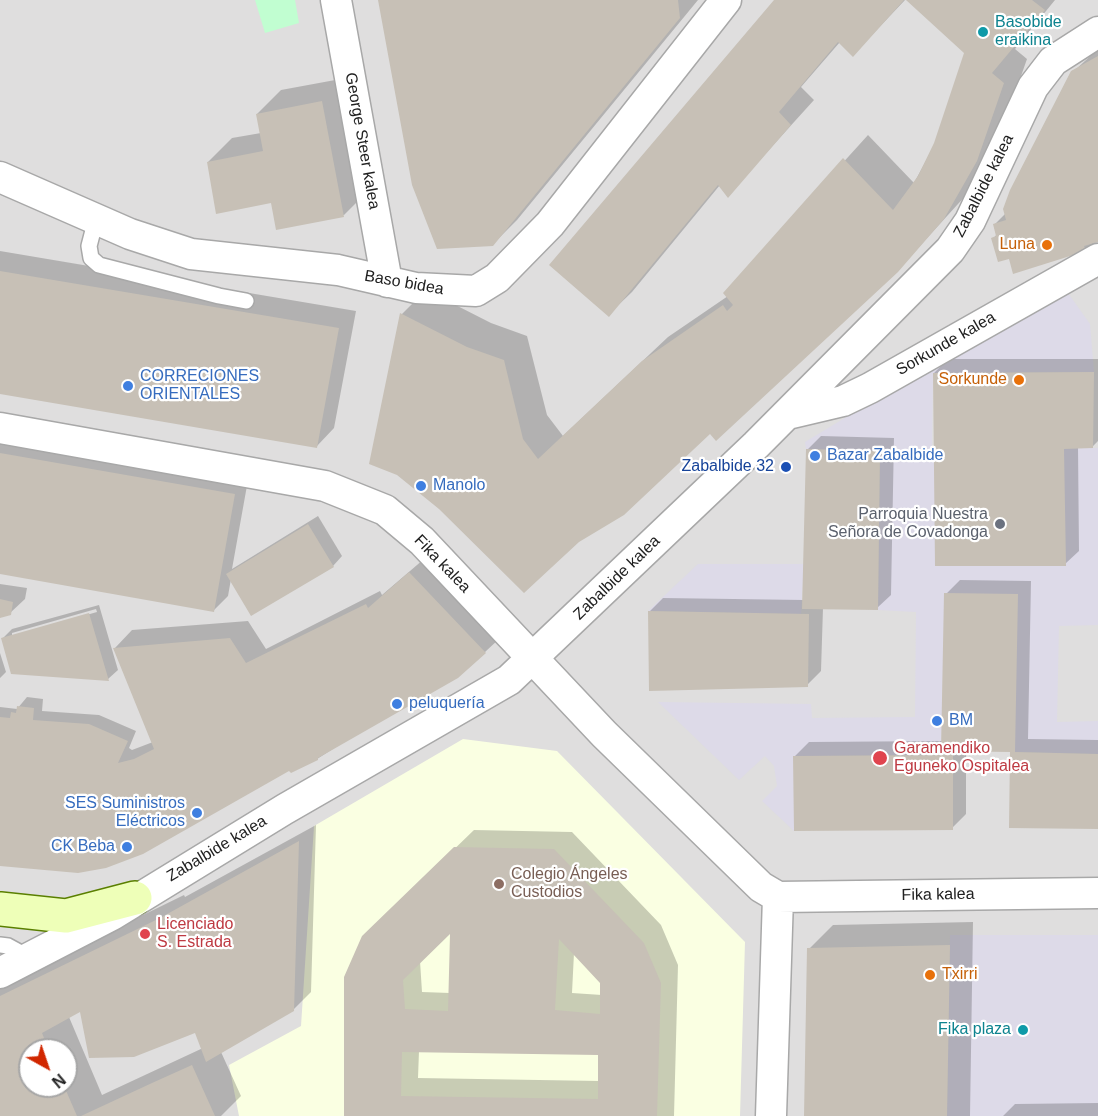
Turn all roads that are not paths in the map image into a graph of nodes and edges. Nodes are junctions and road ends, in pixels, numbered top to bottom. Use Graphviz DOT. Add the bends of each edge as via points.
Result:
graph roads {
  1 [pos="336,0"];
  2 [pos="726,0"];
  3 [pos="1098,33"];
  4 [pos="0,177"];
  5 [pos="96,219"];
  6 [pos="1098,259"];
  7 [pos="387,282"];
  8 [pos="246,301"];
  9 [pos="788,414"];
  10 [pos="0,428"];
  11 [pos="533,658"];
  12 [pos="1098,893"];
  13 [pos="778,897"];
  14 [pos="135,898"];
  15 [pos="0,909"];
  16 [pos="0,945"];
  17 [pos="31,959"];
  18 [pos="0,973"];
  19 [pos="771,1116"];
  1 -- 7 [label="street, George Steer kalea"];
  2 -- 7 [label="street, Baso bidea" via="550,224 497,278 476,291 416,288"];
  3 -- 9 [label="street, Zabalbide kalea" via="1053,61 1033,87 970,220 950,250"];
  4 -- 5 [label="street, Baso bidea"];
  5 -- 7 [label="street, Baso bidea" via="191,254 338,270"];
  5 -- 8 [label="lane" via="89,246 91,258 99,265"];
  6 -- 9 [label="street, Sorkunde kalea" via="870,388 843,401"];
  9 -- 11 [label="street, Zabalbide kalea"];
  10 -- 11 [label="street, Fika kalea" via="325,486 386,510 422,541"];
  11 -- 13 [label="street, Fika kalea" via="604,734 728,855 761,887"];
  11 -- 14 [label="street, Zabalbide kalea" via="509,680"];
  12 -- 13 [label="street, Fika kalea"];
  13 -- 19 [label="street"];
  14 -- 15 [label="street" via="66,916"];
  14 -- 17 [label="street, Zabalbide kalea" via="112,915"];
  16 -- 17 [label="lane"];
  17 -- 18 [label="street, Zabalbide kalea"];
}
